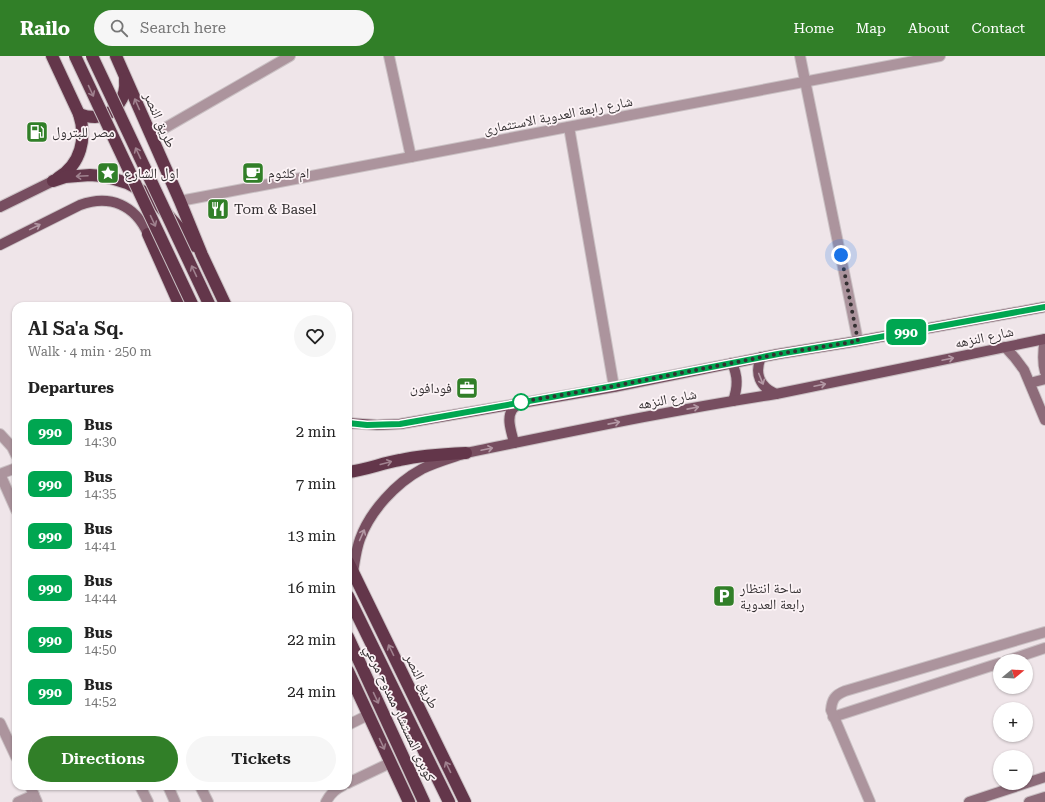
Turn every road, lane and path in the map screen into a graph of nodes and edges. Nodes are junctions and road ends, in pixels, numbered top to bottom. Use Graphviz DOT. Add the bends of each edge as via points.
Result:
graph roads {
  1 [pos="52,56"];
  2 [pos="75,56"];
  3 [pos="92,56"];
  4 [pos="116,56"];
  5 [pos="290,56"];
  6 [pos="389,56"];
  7 [pos="800,56"];
  8 [pos="940,56"];
  9 [pos="125,77"];
  10 [pos="805,82"];
  11 [pos="79,114"];
  12 [pos="569,127"];
  13 [pos="151,136"];
  14 [pos="411,157"];
  15 [pos="53,180"];
  16 [pos="180,201"];
  17 [pos="0,207"];
  18 [pos="148,234"];
  19 [pos="0,245"];
  20 [pos="202,255"];
  21 [pos="178,302"];
  22 [pos="191,302"];
  23 [pos="208,302"];
  24 [pos="224,302"];
  25 [pos="1045,307"];
  26 [pos="1045,339"];
  27 [pos="858,341"];
  28 [pos="1005,347"];
  29 [pos="761,357"];
  30 [pos="732,363"];
  31 [pos="1045,372"];
  32 [pos="1045,379"];
  33 [pos="1030,383"];
  34 [pos="614,386"];
  35 [pos="776,394"];
  36 [pos="733,401"];
  37 [pos="520,402"];
  38 [pos="1045,420"];
  39 [pos="352,423"];
  40 [pos="0,434"];
  41 [pos="514,443"];
  42 [pos="12,446"];
  43 [pos="466,453"];
  44 [pos="12,470"];
  45 [pos="352,471"];
  46 [pos="0,474"];
  47 [pos="12,501"];
  48 [pos="352,564"];
  49 [pos="352,569"];
  50 [pos="352,604"];
  51 [pos="1045,632"];
  52 [pos="352,646"];
  53 [pos="1045,648"];
  54 [pos="1027,654"];
  55 [pos="993,665"];
  56 [pos="352,680"];
  57 [pos="368,715"];
  58 [pos="833,717"];
  59 [pos="0,723"];
  60 [pos="352,723"];
  61 [pos="12,748"];
  62 [pos="390,762"];
  63 [pos="1045,777"];
  64 [pos="352,781"];
  65 [pos="142,790"];
  66 [pos="170,790"];
  67 [pos="202,790"];
  68 [pos="335,790"];
  69 [pos="34,794"];
  70 [pos="1045,797"];
  71 [pos="18,802"];
  72 [pos="148,802"];
  73 [pos="175,802"];
  74 [pos="208,802"];
  75 [pos="326,802"];
  76 [pos="409,802"];
  77 [pos="424,802"];
  78 [pos="449,802"];
  79 [pos="465,802"];
  80 [pos="870,802"];
  81 [pos="969,802"];
  82 [pos="1029,802"];
  1 -- 11 [label="highway"];
  2 -- 22 [label="highway, one-way, bridge"];
  23 -- 3 [label="highway, one-way, bridge"];
  4 -- 9 [label="highway, طريق النصر"];
  5 -- 13 [label="street"];
  6 -- 14 [label="street"];
  7 -- 10 [label="street"];
  8 -- 10 [label="street, شارع رابعة العدوية الاستثمارى"];
  9 -- 11 [label="highway" via="123,97 117,107 103,116"];
  13 -- 9 [label="highway, طريق النصر, one-way"];
  10 -- 12 [label="street, شارع رابعة العدوية الاستثمارى"];
  10 -- 27 [label="street"];
  11 -- 15 [label="highway" via="83,133 79,152 69,169"];
  12 -- 14 [label="street, شارع رابعة العدوية الاستثمارى"];
  12 -- 34 [label="street"];
  13 -- 16 [label="highway, طريق النصر"];
  14 -- 16 [label="street, شارع رابعة العدوية الاستثمارى"];
  15 -- 17 [label="main road"];
  20 -- 15 [label="highway, one-way" via="150,195 139,188 102,176 77,176"];
  16 -- 20 [label="highway, طريق النصر"];
  19 -- 18 [label="main road, one-way" via="80,205 98,201 125,207 139,218"];
  18 -- 21 [label="highway"];
  20 -- 24 [label="highway, طريق النصر"];
  25 -- 27 [label="main road, شارع النزهه"];
  26 -- 28 [label="main road, شارع النزهه"];
  26 -- 31 [label="street"];
  27 -- 29 [label="main road, شارع النزهه"];
  28 -- 33 [label="street" via="1024,370"];
  35 -- 28 [label="main road, شارع النزهه, one-way"];
  29 -- 30 [label="main road, شارع النزهه"];
  29 -- 35 [label="main road, one-way" via="758,370 761,382"];
  30 -- 34 [label="main road, شارع النزهه"];
  30 -- 36 [label="main road" via="737,382"];
  32 -- 33 [label="street"];
  33 -- 38 [label="street"];
  34 -- 37 [label="main road, شارع النزهه"];
  35 -- 36 [label="main road, شارع النزهه"];
  41 -- 36 [label="main road, شارع النزهه, one-way"];
  37 -- 39 [label="main road, شارع النزهه" via="400,424"];
  37 -- 41 [label="main road" via="512,409 510,415"];
  40 -- 42 [label="street"];
  43 -- 41 [label="main road, شارع النزهه, one-way"];
  45 -- 43 [label="highway, one-way" via="401,459"];
  48 -- 43 [label="main road, شارع النزهه, one-way" via="360,539 386,498 407,478 439,462"];
  44 -- 46 [label="street"];
  46 -- 47 [label="street"];
  79 -- 49 [label="highway, طريق النصر, one-way"];
  50 -- 78 [label="highway, كوبرى المستشار ممدوح مرعي"];
  51 -- 58 [label="street" via="845,690 837,694 832,701"];
  52 -- 77 [label="highway, كوبرى المستشار ممدوح مرعي, one-way"];
  53 -- 54 [label="street"];
  55 -- 58 [label="street"];
  56 -- 57 [label="highway"];
  57 -- 60 [label="street"];
  57 -- 62 [label="highway, one-way"];
  58 -- 80 [label="street"];
  59 -- 61 [label="street"];
  62 -- 64 [label="street"];
  62 -- 76 [label="highway"];
  63 -- 81 [label="street"];
  65 -- 72 [label="street"];
  66 -- 73 [label="street"];
  67 -- 74 [label="street"];
  68 -- 75 [label="street"];
  69 -- 71 [label="street"];
  70 -- 82 [label="street"];
}
